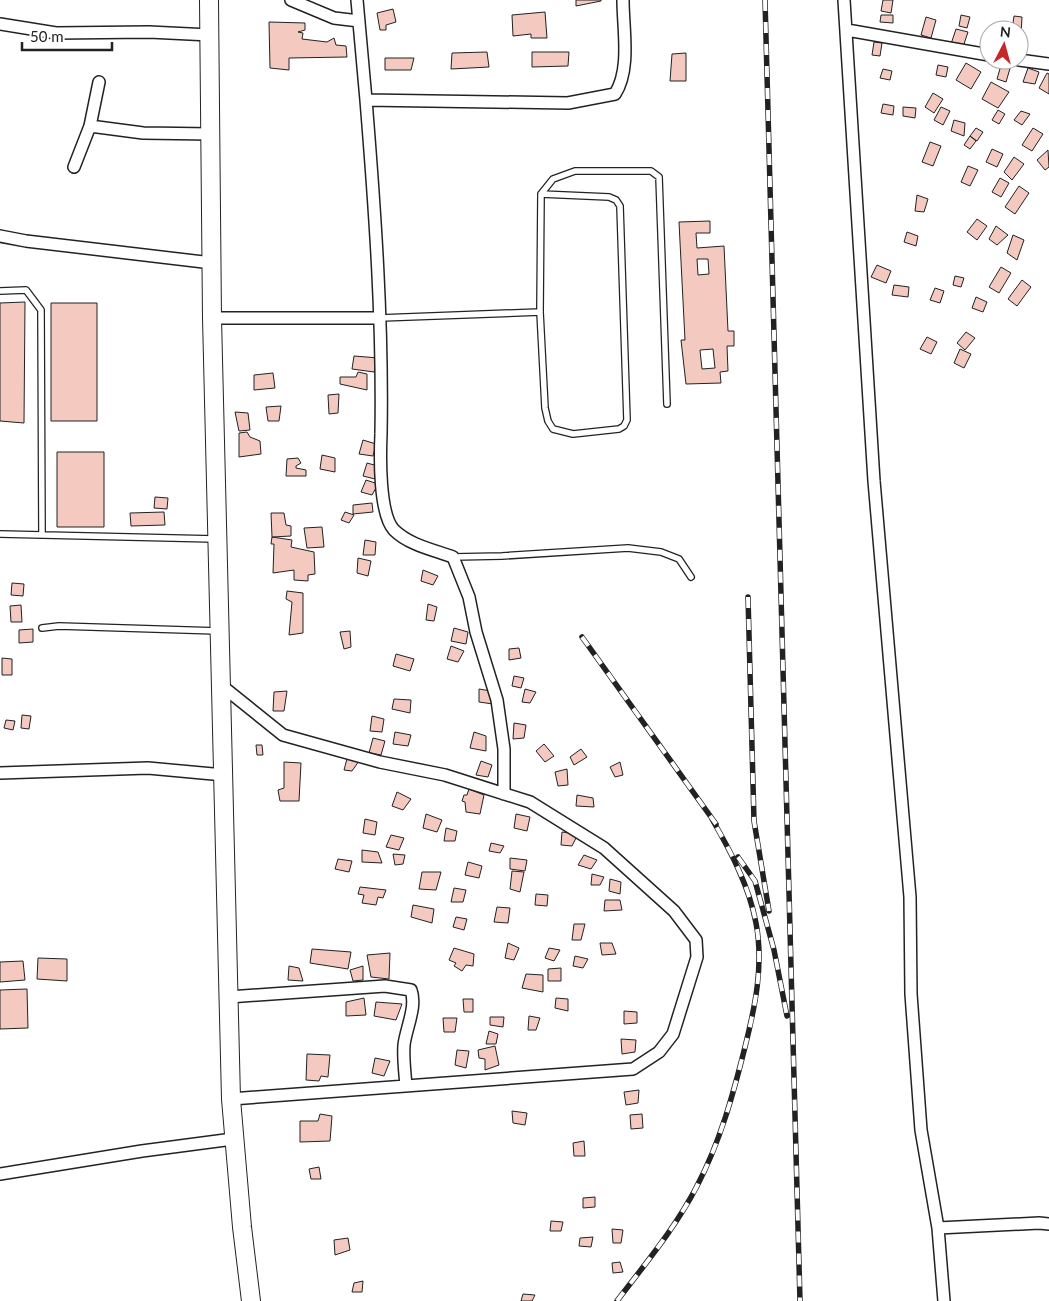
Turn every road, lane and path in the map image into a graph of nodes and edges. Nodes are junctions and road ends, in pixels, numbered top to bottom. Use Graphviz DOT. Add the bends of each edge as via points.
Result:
graph roads {
  1 [pos="209,0"];
  2 [pos="292,0"];
  3 [pos="357,0"];
  4 [pos="623,0"];
  5 [pos="844,0"];
  6 [pos="359,21"];
  7 [pos="0,24"];
  8 [pos="847,30"];
  9 [pos="210,35"];
  10 [pos="979,53"];
  11 [pos="1029,61"];
  12 [pos="1049,64"];
  13 [pos="99,82"];
  14 [pos="366,100"];
  15 [pos="90,126"];
  16 [pos="211,134"];
  17 [pos="74,167"];
  18 [pos="541,194"];
  19 [pos="0,236"];
  20 [pos="212,262"];
  21 [pos="0,290"];
  22 [pos="540,312"];
  23 [pos="212,318"];
  24 [pos="379,318"];
  25 [pos="667,404"];
  26 [pos="0,534"];
  27 [pos="42,535"];
  28 [pos="218,539"];
  29 [pos="453,557"];
  30 [pos="691,577"];
  31 [pos="42,628"];
  32 [pos="220,631"];
  33 [pos="222,686"];
  34 [pos="0,773"];
  35 [pos="224,775"];
  36 [pos="504,794"];
  37 [pos="229,997"];
  38 [pos="406,1086"];
  39 [pos="231,1099"];
  40 [pos="233,1139"];
  41 [pos="0,1174"];
  42 [pos="1049,1224"];
  43 [pos="938,1228"];
  44 [pos="251,1301"];
  45 [pos="944,1301"];
  1 -- 9 [label="main road"];
  2 -- 6 [label="street" via="334,18"];
  3 -- 6 [label="street"];
  4 -- 14 [label="street" via="624,60 621,84 615,94 568,103"];
  5 -- 8 [label="street"];
  6 -- 14 [label="street"];
  7 -- 9 [label="street" via="56,33"];
  8 -- 10 [label="street"];
  8 -- 43 [label="street" via="874,481 910,897 911,994 921,1130"];
  9 -- 16 [label="main road"];
  11 -- 12 [label="street"];
  13 -- 15 [label="street"];
  14 -- 24 [label="street"];
  15 -- 16 [label="street" via="152,133"];
  15 -- 17 [label="street"];
  16 -- 20 [label="main road"];
  18 -- 22 [label="lane"];
  18 -- 22 [label="lane" via="610,197 620,206 627,420 624,426 573,434 553,429 545,408"];
  18 -- 25 [label="lane" via="553,179 575,172 651,171 659,177"];
  19 -- 20 [label="street"];
  20 -- 23 [label="main road"];
  21 -- 27 [label="lane" via="26,290 41,310"];
  22 -- 24 [label="lane"];
  23 -- 24 [label="street"];
  23 -- 28 [label="main road"];
  24 -- 29 [label="street" via="382,374 380,466 384,504 394,530 415,544"];
  26 -- 27 [label="lane"];
  27 -- 28 [label="lane"];
  28 -- 32 [label="main road"];
  29 -- 30 [label="lane" via="628,548 661,552 679,559"];
  29 -- 36 [label="street" via="469,597 497,700 504,749"];
  31 -- 32 [label="lane"];
  32 -- 33 [label="main road"];
  33 -- 35 [label="main road"];
  33 -- 36 [label="street" via="283,734 380,762 445,775"];
  34 -- 35 [label="street" via="148,768"];
  35 -- 37 [label="main road"];
  36 -- 38 [label="street" via="530,802 604,848 685,924 696,940 697,957 679,1022 659,1052 633,1069"];
  37 -- 38 [label="street" via="385,986 411,990 413,996 404,1045"];
  37 -- 39 [label="main road"];
  38 -- 39 [label="street"];
  39 -- 40 [label="main road"];
  40 -- 41 [label="street" via="142,1150"];
  40 -- 44 [label="main road"];
  42 -- 43 [label="street"];
  43 -- 45 [label="street"];
}
